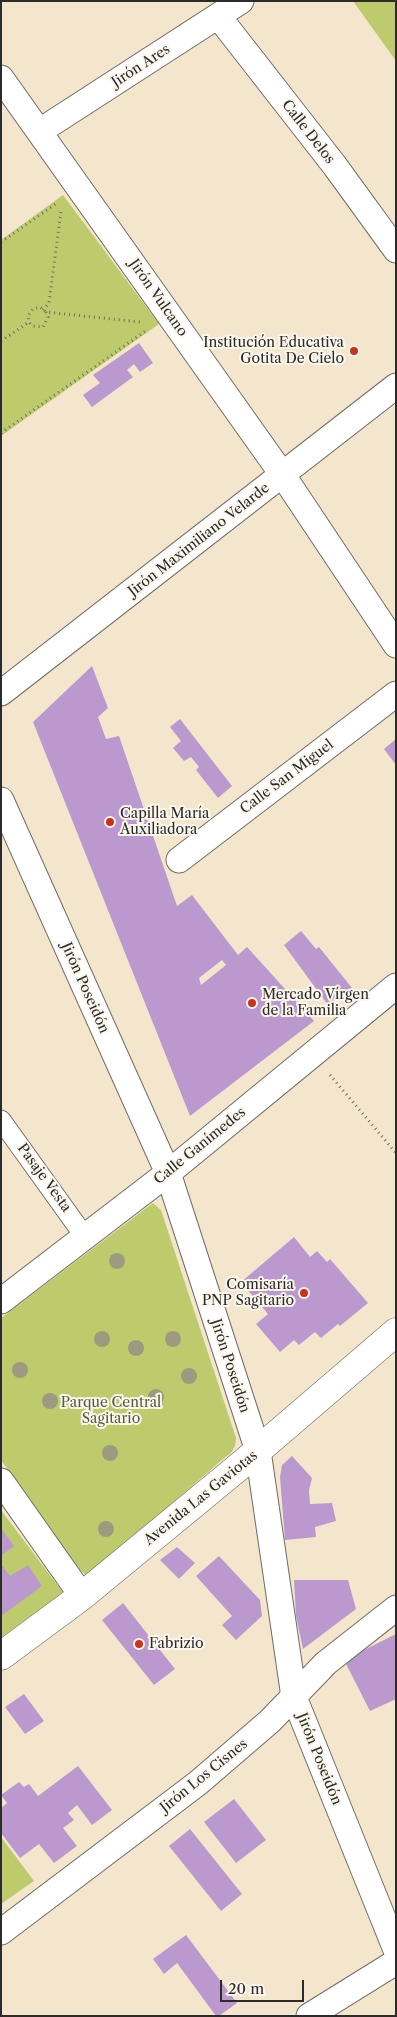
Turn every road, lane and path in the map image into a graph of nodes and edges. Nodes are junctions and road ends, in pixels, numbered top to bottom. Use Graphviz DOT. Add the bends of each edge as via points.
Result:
graph roads {
  1 [pos="241,1"];
  2 [pos="218,16"];
  3 [pos="1,78"];
  4 [pos="40,131"];
  5 [pos="63,198"];
  6 [pos="62,208"];
  7 [pos="1,242"];
  8 [pos="396,250"];
  9 [pos="45,311"];
  10 [pos="30,321"];
  11 [pos="147,323"];
  12 [pos="148,330"];
  13 [pos="1,341"];
  14 [pos="396,386"];
  15 [pos="1,433"];
  16 [pos="282,474"];
  17 [pos="396,645"];
  18 [pos="1,693"];
  19 [pos="396,694"];
  20 [pos="1,800"];
  21 [pos="178,860"];
  22 [pos="396,986"];
  23 [pos="312,1054"];
  24 [pos="1,1120"];
  25 [pos="396,1153"];
  26 [pos="168,1173"];
  27 [pos="86,1237"];
  28 [pos="1,1301"];
  29 [pos="396,1332"];
  30 [pos="258,1452"];
  31 [pos="1,1481"];
  32 [pos="82,1596"];
  33 [pos="396,1608"];
  34 [pos="1,1656"];
  35 [pos="294,1697"];
  36 [pos="1,1932"];
  37 [pos="396,1950"];
  38 [pos="396,1962"];
  39 [pos="309,2016"];
  1 -- 2 [label="street, Jirón Ares"];
  2 -- 4 [label="street, Jirón Ares"];
  2 -- 8 [label="street, Calle Delos"];
  3 -- 4 [label="street, Jirón Vulcano"];
  4 -- 16 [label="street, Jirón Vulcano"];
  5 -- 7 [label="path"];
  6 -- 9 [label="path" via="49,303"];
  9 -- 10 [label="path" via="32,309 28,316"];
  9 -- 10 [label="path" via="48,317 43,327 33,326"];
  9 -- 11 [label="path"];
  10 -- 13 [label="path"];
  12 -- 15 [label="path"];
  14 -- 16 [label="street, Jirón Maximiliano Velarde"];
  16 -- 17 [label="street, Jirón Vulcano"];
  16 -- 18 [label="street, Jirón Maximiliano Velarde"];
  19 -- 21 [label="street, Calle San Miguel"];
  20 -- 26 [label="street, Jirón Poseidón"];
  22 -- 23 [label="street, Calle Ganímedes"];
  23 -- 25 [label="path"];
  23 -- 26 [label="street, Calle Ganímedes"];
  24 -- 27 [label="street, Pasaje Vesta"];
  26 -- 27 [label="street, Calle Ganímedes"];
  26 -- 30 [label="street, Jirón Poseidón"];
  27 -- 28 [label="street, Calle Ganímedes"];
  29 -- 30 [label="street, Avenida Las Gaviotas"];
  30 -- 32 [label="street, Avenida Las Gaviotas"];
  30 -- 35 [label="street, Jirón Poseidón"];
  31 -- 32 [label="street"];
  32 -- 34 [label="street, Avenida Las Gaviotas"];
  33 -- 35 [label="street, Jirón Los Cisnes" via="326,1663"];
  35 -- 36 [label="street, Jirón Los Cisnes" via="198,1783"];
  35 -- 37 [label="street, Jirón Poseidón"];
  38 -- 39 [label="street"];
}
